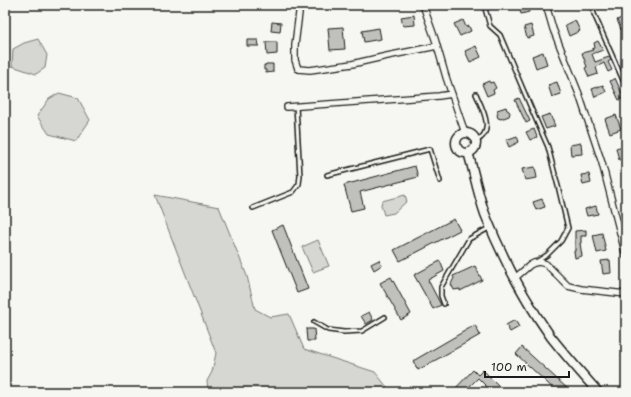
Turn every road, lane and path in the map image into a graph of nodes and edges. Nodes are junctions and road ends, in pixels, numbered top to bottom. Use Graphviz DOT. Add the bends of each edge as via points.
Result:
graph roads {
  1 [pos="300,5"];
  2 [pos="423,5"];
  3 [pos="484,5"];
  4 [pos="546,5"];
  5 [pos="592,5"];
  6 [pos="437,46"];
  7 [pos="626,87"];
  8 [pos="452,94"];
  9 [pos="476,94"];
  10 [pos="296,106"];
  11 [pos="287,107"];
  12 [pos="465,133"];
  13 [pos="476,141"];
  14 [pos="468,152"];
  15 [pos="327,175"];
  16 [pos="440,181"];
  17 [pos="253,208"];
  18 [pos="491,227"];
  19 [pos="626,256"];
  20 [pos="539,262"];
  21 [pos="515,278"];
  22 [pos="626,294"];
  23 [pos="444,304"];
  24 [pos="385,317"];
  25 [pos="314,322"];
  26 [pos="598,392"];
  1 -- 6 [label="street" via="295,44 298,69 310,70 352,64"];
  2 -- 6 [label="street"];
  3 -- 20 [label="lane" via="490,26 500,34 548,147 560,190 568,228 561,241"];
  4 -- 19 [label="street" via="602,163"];
  5 -- 7 [label="lane"];
  6 -- 8 [label="street"];
  8 -- 10 [label="street"];
  8 -- 12 [label="street"];
  9 -- 13 [label="lane" via="487,124 483,137"];
  10 -- 11 [label="street"];
  10 -- 17 [label="lane" via="299,184 293,192"];
  12 -- 13 [label="street" via="471,134"];
  12 -- 14 [label="street" via="459,135 456,143 460,151"];
  13 -- 14 [label="street" via="474,148"];
  14 -- 18 [label="street"];
  15 -- 16 [label="lane" via="430,149"];
  18 -- 21 [label="street"];
  18 -- 23 [label="lane" via="469,239 441,288"];
  20 -- 21 [label="street" via="530,265"];
  20 -- 22 [label="street" via="546,264 568,286"];
  21 -- 26 [label="street" via="550,336"];
  24 -- 25 [label="lane" via="362,331 328,330"];
}
